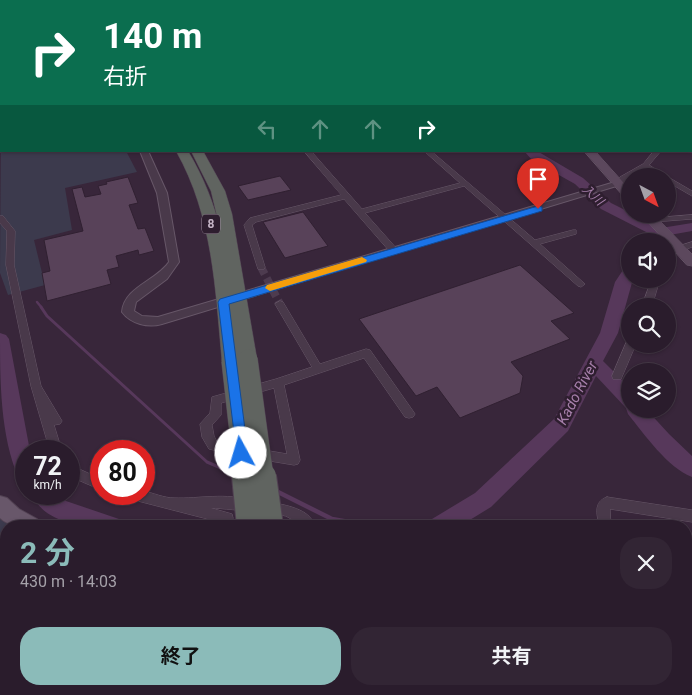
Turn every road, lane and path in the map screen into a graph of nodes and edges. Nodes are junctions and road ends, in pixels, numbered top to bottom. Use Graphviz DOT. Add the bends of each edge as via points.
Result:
graph roads {
  1 [pos="139,0"];
  2 [pos="157,0"];
  3 [pos="692,52"];
  4 [pos="692,57"];
  5 [pos="144,152"];
  6 [pos="183,152"];
  7 [pos="198,152"];
  8 [pos="308,152"];
  9 [pos="428,152"];
  10 [pos="590,152"];
  11 [pos="657,152"];
  12 [pos="645,165"];
  13 [pos="650,168"];
  14 [pos="464,184"];
  15 [pos="618,184"];
  16 [pos="676,184"];
  17 [pos="621,187"];
  18 [pos="692,194"];
  19 [pos="346,196"];
  20 [pos="360,212"];
  21 [pos="692,217"];
  22 [pos="0,218"];
  23 [pos="505,218"];
  24 [pos="676,218"];
  25 [pos="657,223"];
  26 [pos="573,232"];
  27 [pos="534,243"];
  28 [pos="683,246"];
  29 [pos="394,251"];
  30 [pos="692,262"];
  31 [pos="261,267"];
  32 [pos="581,284"];
  33 [pos="231,299"];
  34 [pos="280,304"];
  35 [pos="626,353"];
  36 [pos="240,360"];
  37 [pos="318,369"];
  38 [pos="617,376"];
  39 [pos="278,383"];
  40 [pos="36,386"];
  41 [pos="409,414"];
  42 [pos="56,421"];
  43 [pos="53,440"];
  44 [pos="155,500"];
  45 [pos="172,504"];
  46 [pos="0,505"];
  47 [pos="692,516"];
  48 [pos="227,518"];
  49 [pos="19,520"];
  50 [pos="249,520"];
  51 [pos="269,520"];
  52 [pos="304,520"];
  53 [pos="605,520"];
  1 -- 2 [label="main road"];
  3 -- 4 [label="street"];
  5 -- 33 [label="street" via="162,192 174,262 158,281 133,295 128,303 128,312 143,322"];
  6 -- 33 [label="highway, 8" via="204,194"];
  7 -- 33 [label="highway, 8" via="218,191 225,214"];
  8 -- 19 [label="street"];
  9 -- 14 [label="street"];
  10 -- 15 [label="main road"];
  11 -- 12 [label="street"];
  12 -- 13 [label="street"];
  12 -- 15 [label="street"];
  14 -- 20 [label="street"];
  14 -- 23 [label="street"];
  15 -- 17 [label="main road"];
  15 -- 23 [label="street"];
  16 -- 18 [label="street"];
  19 -- 20 [label="street"];
  19 -- 31 [label="street" via="253,220 248,226"];
  20 -- 29 [label="street"];
  21 -- 24 [label="street"];
  22 -- 40 [label="street" via="11,232 10,265"];
  23 -- 27 [label="street"];
  23 -- 29 [label="street"];
  25 -- 28 [label="main road"];
  26 -- 27 [label="street"];
  27 -- 32 [label="street"];
  28 -- 30 [label="main road"];
  29 -- 33 [label="street"];
  33 -- 36 [label="highway, 8"];
  34 -- 37 [label="street"];
  35 -- 38 [label="street"];
  36 -- 50 [label="highway, 8, bridge"];
  36 -- 51 [label="highway, 8, bridge"];
  37 -- 39 [label="street"];
  37 -- 41 [label="street" via="366,353"];
  39 -- 39 [label="street" via="294,460 213,446 206,424 215,414 216,400"];
  40 -- 42 [label="street"];
  40 -- 43 [label="street"];
  44 -- 45 [label="street"];
  45 -- 48 [label="street"];
  45 -- 52 [label="street" via="234,503 288,511"];
  46 -- 49 [label="main road"];
  47 -- 53 [label="street" via="607,503 603,506"];
}
